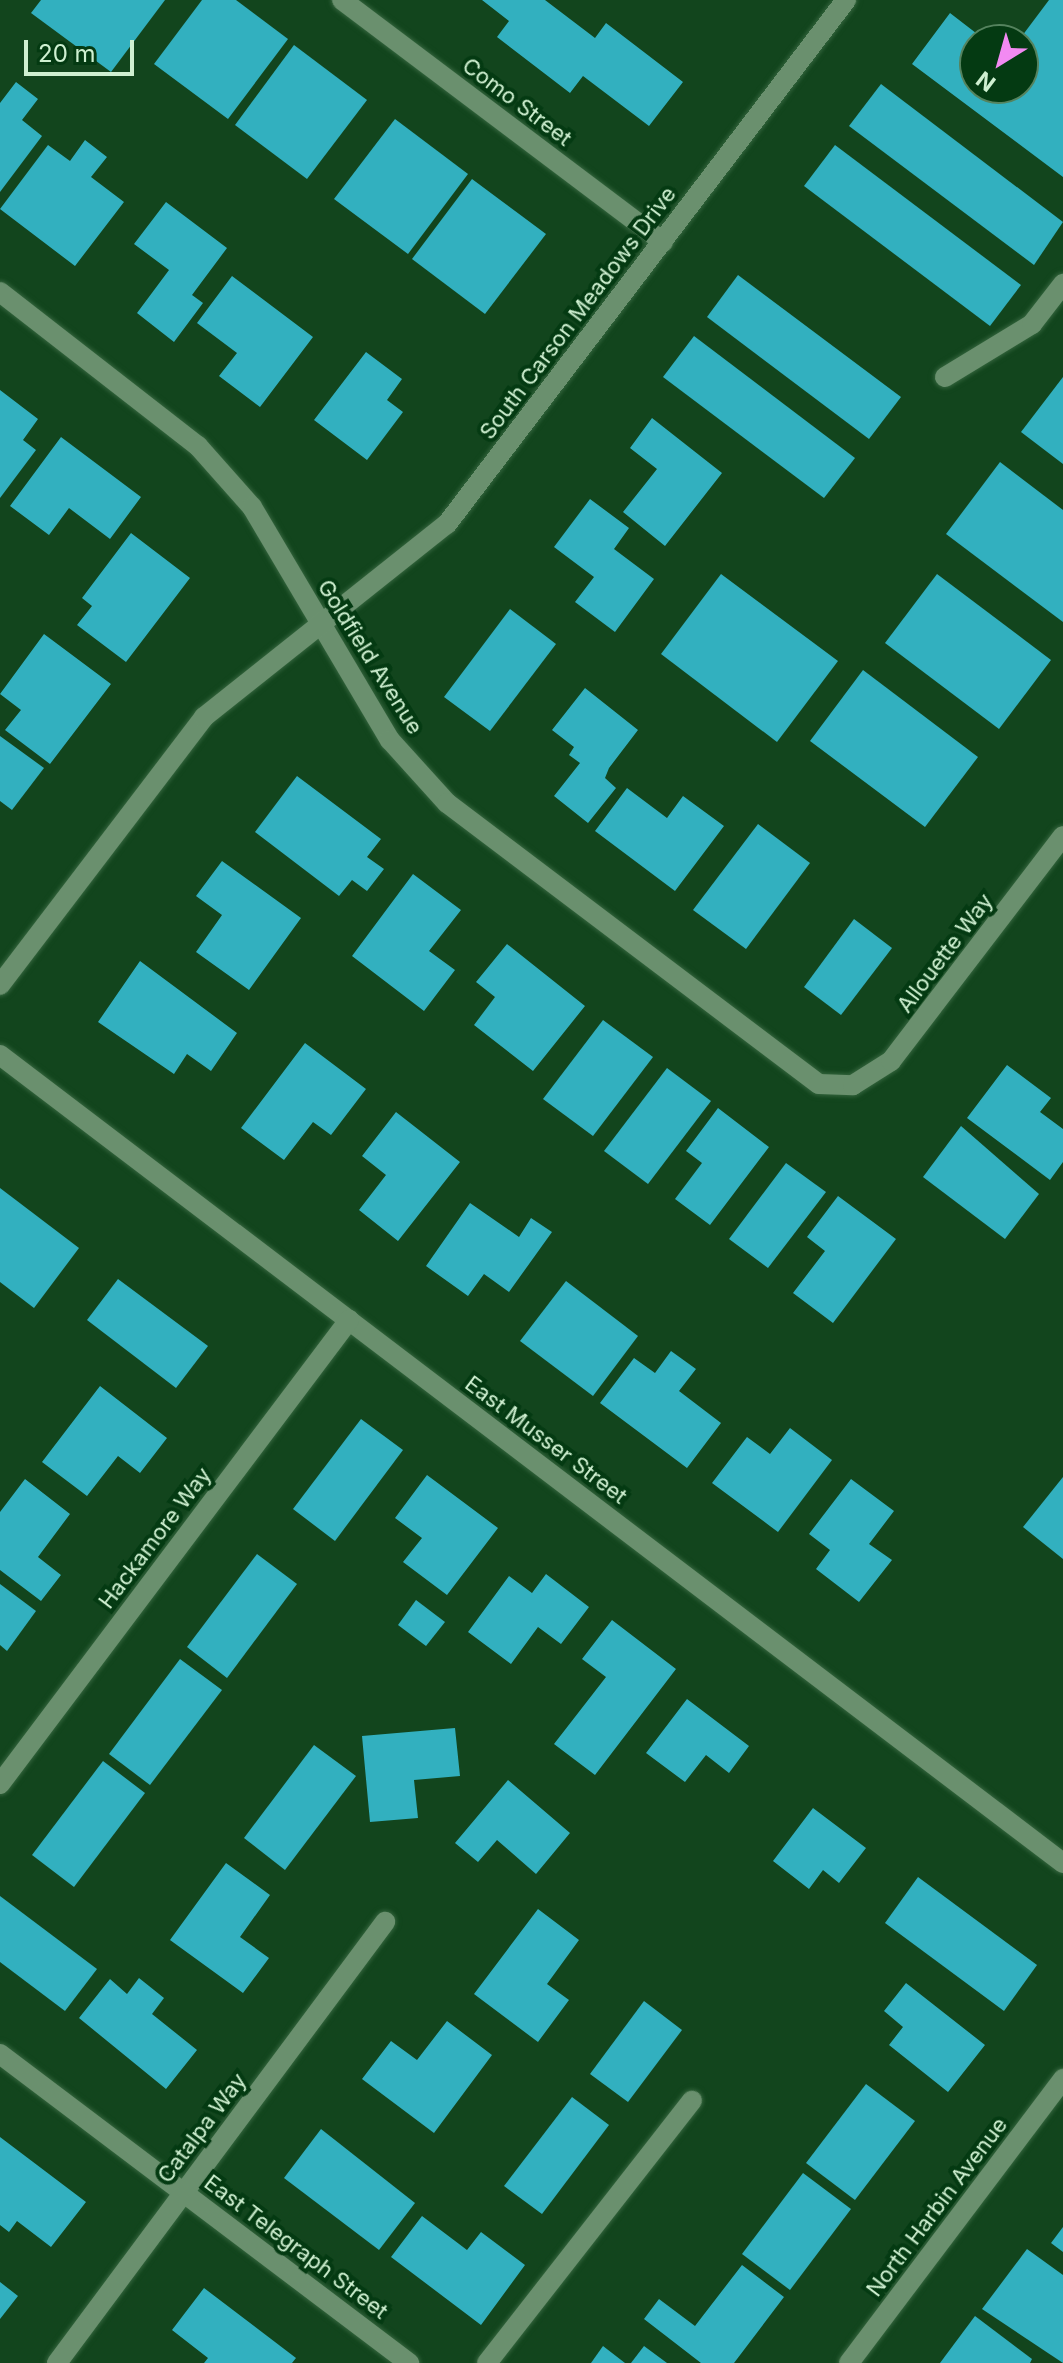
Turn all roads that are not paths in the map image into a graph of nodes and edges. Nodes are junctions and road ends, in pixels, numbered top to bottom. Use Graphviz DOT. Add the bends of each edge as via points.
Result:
graph roads {
  1 [pos="342,0"];
  2 [pos="846,0"];
  3 [pos="663,242"];
  4 [pos="1063,284"];
  5 [pos="0,292"];
  6 [pos="945,377"];
  7 [pos="322,630"];
  8 [pos="1062,839"];
  9 [pos="0,985"];
  10 [pos="0,1055"];
  11 [pos="853,1085"];
  12 [pos="349,1320"];
  13 [pos="0,1784"];
  14 [pos="1063,1863"];
  15 [pos="385,1922"];
  16 [pos="0,2054"];
  17 [pos="1063,2079"];
  18 [pos="692,2101"];
  19 [pos="184,2193"];
  20 [pos="57,2363"];
  21 [pos="409,2363"];
  22 [pos="487,2363"];
  23 [pos="849,2363"];
  1 -- 3 [label="street, Como Street"];
  2 -- 3 [label="street, South Carson Meadows Drive"];
  3 -- 7 [label="street, South Carson Meadows Drive" via="447,524"];
  4 -- 6 [label="street" via="1025,329"];
  5 -- 7 [label="street, Goldfield Avenue" via="198,446 252,507"];
  7 -- 9 [label="street, South Carson Meadows Drive" via="204,717"];
  7 -- 11 [label="street, Goldfield Avenue" via="390,740 447,803 805,1076 830,1088"];
  8 -- 11 [label="street, Allouette Way" via="904,1047"];
  10 -- 12 [label="street, East Musser Street"];
  12 -- 13 [label="street, Hackamore Way"];
  12 -- 14 [label="street, East Musser Street"];
  15 -- 19 [label="street, Catalpa Way"];
  16 -- 19 [label="street, East Telegraph Street"];
  17 -- 23 [label="street, North Harbin Avenue"];
  18 -- 22 [label="street"];
  19 -- 20 [label="street, Catalpa Way"];
  19 -- 21 [label="street, East Telegraph Street"];
}
